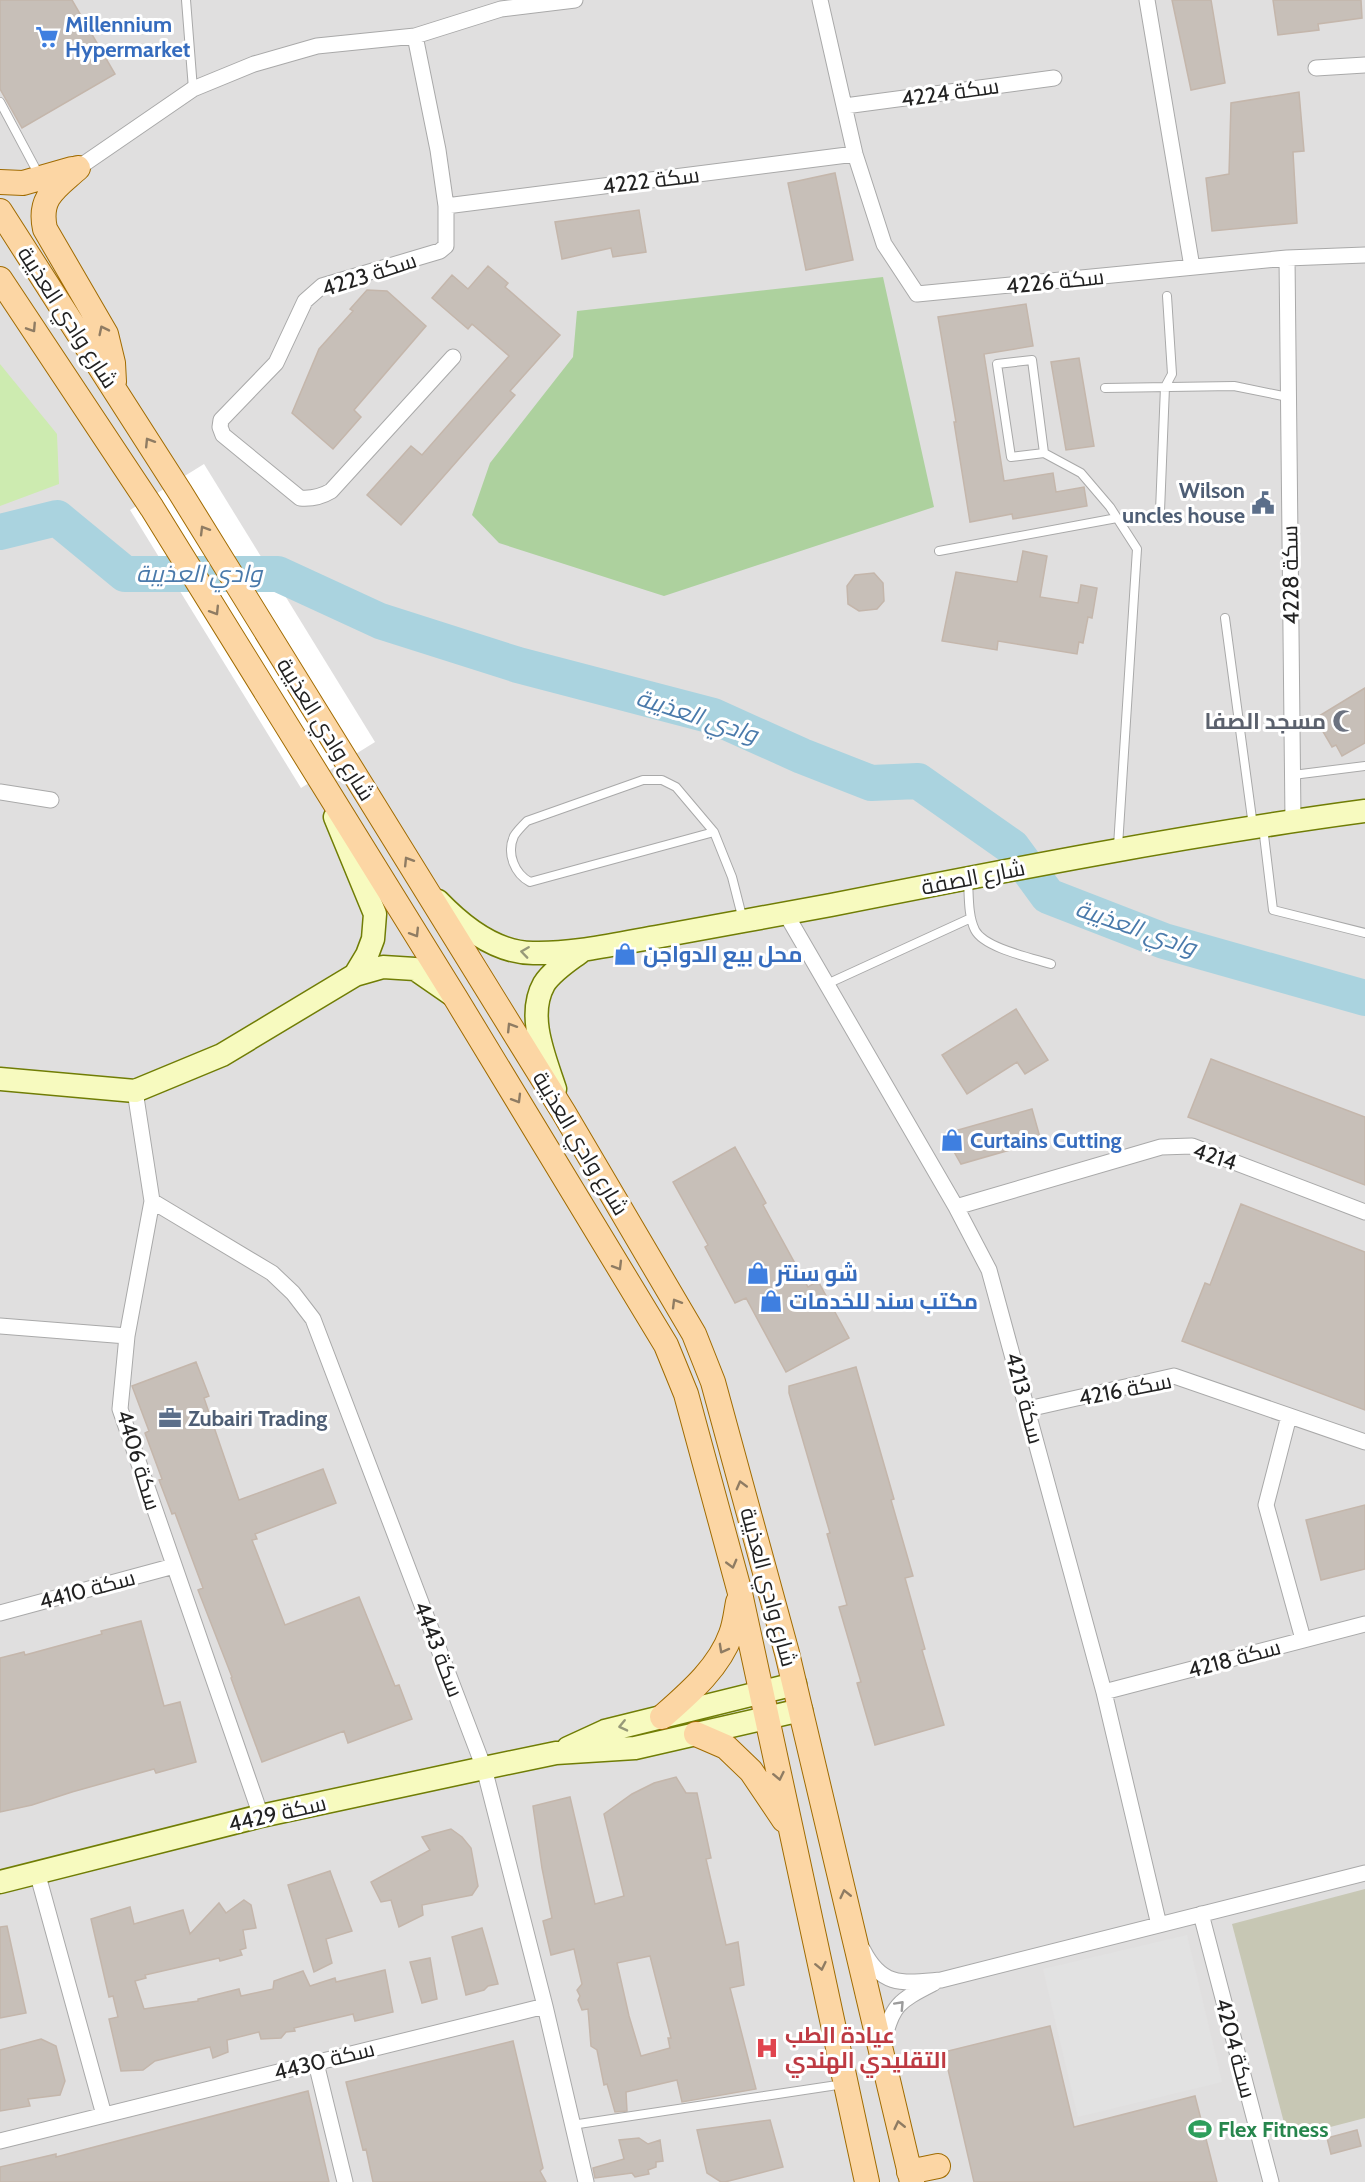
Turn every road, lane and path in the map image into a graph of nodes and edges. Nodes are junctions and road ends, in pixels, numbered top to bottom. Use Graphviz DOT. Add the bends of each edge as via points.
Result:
graph roads {
  1 [pos="186,0"];
  2 [pos="575,0"];
  3 [pos="820,0"];
  4 [pos="1147,0"];
  5 [pos="500,4"];
  6 [pos="415,36"];
  7 [pos="1365,65"];
  8 [pos="1316,68"];
  9 [pos="1054,78"];
  10 [pos="193,89"];
  11 [pos="0,102"];
  12 [pos="845,106"];
  13 [pos="855,154"];
  14 [pos="78,168"];
  15 [pos="41,178"];
  16 [pos="0,182"];
  17 [pos="446,207"];
  18 [pos="0,211"];
  19 [pos="1365,255"];
  20 [pos="1287,258"];
  21 [pos="1192,267"];
  22 [pos="0,279"];
  23 [pos="1167,296"];
  24 [pos="453,357"];
  25 [pos="114,387"];
  26 [pos="1165,387"];
  27 [pos="1105,388"];
  28 [pos="1288,398"];
  29 [pos="1044,453"];
  30 [pos="1160,511"];
  31 [pos="1117,519"];
  32 [pos="939,551"];
  33 [pos="1225,618"];
  34 [pos="1365,766"];
  35 [pos="1293,776"];
  36 [pos="317,777"];
  37 [pos="0,792"];
  38 [pos="51,800"];
  39 [pos="1365,811"];
  40 [pos="1293,820"];
  41 [pos="1258,826"];
  42 [pos="714,832"];
  43 [pos="1118,849"];
  44 [pos="979,876"];
  45 [pos="425,887"];
  46 [pos="786,914"];
  47 [pos="971,918"];
  48 [pos="743,921"];
  49 [pos="1365,933"];
  50 [pos="583,950"];
  51 [pos="1051,964"];
  52 [pos="355,975"];
  53 [pos="827,984"];
  54 [pos="456,997"];
  55 [pos="0,1079"];
  56 [pos="135,1091"];
  57 [pos="564,1113"];
  58 [pos="153,1201"];
  59 [pos="956,1207"];
  60 [pos="1365,1212"];
  61 [pos="0,1326"];
  62 [pos="127,1336"];
  63 [pos="1028,1409"];
  64 [pos="1289,1416"];
  65 [pos="1365,1442"];
  66 [pos="174,1566"];
  67 [pos="740,1593"];
  68 [pos="0,1613"];
  69 [pos="1365,1623"];
  70 [pos="1303,1640"];
  71 [pos="795,1684"];
  72 [pos="761,1692"];
  73 [pos="1104,1692"];
  74 [pos="801,1710"];
  75 [pos="662,1717"];
  76 [pos="767,1719"];
  77 [pos="696,1734"];
  78 [pos="556,1754"];
  79 [pos="484,1768"];
  80 [pos="261,1816"];
  81 [pos="791,1832"];
  82 [pos="37,1872"];
  83 [pos="1365,1873"];
  84 [pos="0,1882"];
  85 [pos="1201,1914"];
  86 [pos="1159,1924"];
  87 [pos="855,1934"];
  88 [pos="941,1980"];
  89 [pos="545,2006"];
  90 [pos="882,2049"];
  91 [pos="316,2063"];
  92 [pos="846,2084"];
  93 [pos="104,2115"];
  94 [pos="572,2125"];
  95 [pos="0,2141"];
  96 [pos="938,2166"];
  97 [pos="911,2177"];
  98 [pos="345,2182"];
  99 [pos="586,2182"];
  100 [pos="867,2182"];
  101 [pos="1271,2182"];
  1 -- 10 [label="lane"];
  2 -- 5 [label="street"];
  3 -- 12 [label="street"];
  4 -- 21 [label="street"];
  5 -- 6 [label="street"];
  6 -- 10 [label="street" via="316,46 254,64"];
  6 -- 17 [label="street, سكة 4223"];
  7 -- 8 [label="street"];
  9 -- 12 [label="street, سكة 4224"];
  10 -- 14 [label="street"];
  11 -- 15 [label="lane"];
  12 -- 13 [label="street"];
  13 -- 17 [label="street, سكة 4222"];
  13 -- 21 [label="street, سكة 4226" via="884,244 917,294"];
  14 -- 15 [label="main road"];
  25 -- 14 [label="main road, one-way" via="106,334 45,229 42,215 52,192"];
  15 -- 16 [label="main road" via="22,183"];
  17 -- 24 [label="street, سكة 4223" via="448,242 440,251 322,286 312,293 276,363 221,420 220,427 223,435 300,498 322,496 331,491"];
  18 -- 25 [label="main road, شارع وادي العذيبة"];
  19 -- 20 [label="street, سكة 4226"];
  20 -- 21 [label="street, سكة 4226"];
  20 -- 28 [label="street, سكة 4228"];
  22 -- 36 [label="main road, شارع وادي العذيبة, one-way" via="152,508"];
  23 -- 26 [label="lane" via="1172,374"];
  45 -- 25 [label="main road, شارع وادي العذيبة, one-way"];
  26 -- 27 [label="lane"];
  26 -- 28 [label="lane" via="1233,386"];
  26 -- 30 [label="lane"];
  28 -- 35 [label="street, سكة 4228"];
  29 -- 29 [label="lane" via="1032,360 997,364 1011,457"];
  29 -- 31 [label="lane" via="1081,473"];
  31 -- 32 [label="lane"];
  31 -- 43 [label="lane" via="1137,549"];
  33 -- 41 [label="lane"];
  34 -- 35 [label="lane"];
  35 -- 40 [label="street, سكة 4228"];
  36 -- 52 [label="street" via="375,914 373,939"];
  36 -- 54 [label="main road, شارع وادي العذيبة, one-way"];
  37 -- 38 [label="street"];
  39 -- 40 [label="street, شارع الصفة"];
  40 -- 41 [label="street, شارع الصفة"];
  41 -- 43 [label="street, شارع الصفة"];
  41 -- 49 [label="lane" via="1273,910"];
  42 -- 42 [label="lane" via="676,787 663,780 643,780 526,821 514,836 511,855 520,876 530,882"];
  42 -- 48 [label="lane" via="732,877"];
  43 -- 44 [label="street, شارع الصفة"];
  44 -- 46 [label="street, شارع الصفة"];
  44 -- 47 [label="lane"];
  50 -- 45 [label="street, شارع الصفة, one-way" via="531,953 501,948 452,915"];
  57 -- 45 [label="main road, شارع وادي العذيبة, one-way"];
  46 -- 48 [label="street, شارع الصفة"];
  46 -- 53 [label="street, سكة 4213"];
  47 -- 51 [label="lane" via="976,932 986,942"];
  47 -- 53 [label="lane"];
  48 -- 50 [label="street, شارع الصفة"];
  50 -- 57 [label="street, شارع الصفة" via="550,977 537,1002 543,1053"];
  52 -- 54 [label="street" via="383,967 415,969"];
  52 -- 56 [label="street" via="222,1055"];
  53 -- 59 [label="street, سكة 4213"];
  54 -- 67 [label="main road, شارع وادي العذيبة, one-way" via="666,1345 686,1394"];
  55 -- 56 [label="street"];
  56 -- 58 [label="street, سكة 4406"];
  71 -- 57 [label="main road, شارع وادي العذيبة, one-way" via="713,1382 694,1334"];
  58 -- 62 [label="street, سكة 4406"];
  58 -- 79 [label="street, سكة 4443" via="272,1273 313,1319"];
  59 -- 60 [label="street, 4214" via="1161,1147 1192,1146"];
  59 -- 63 [label="street, سكة 4213" via="989,1270"];
  61 -- 62 [label="street"];
  62 -- 66 [label="street, سكة 4406" via="120,1409"];
  63 -- 64 [label="street, سكة 4216" via="1174,1376"];
  63 -- 73 [label="street, سكة 4213"];
  64 -- 65 [label="street, سكة 4216"];
  64 -- 70 [label="street" via="1266,1505"];
  66 -- 68 [label="street, سكة 4410"];
  66 -- 80 [label="street, سكة 4406"];
  67 -- 72 [label="main road, شارع وادي العذيبة"];
  67 -- 75 [label="main road, one-way" via="731,1634 715,1663"];
  69 -- 70 [label="street, سكة 4218"];
  70 -- 73 [label="street, سكة 4218"];
  71 -- 72 [label="street, سكة 4429"];
  71 -- 74 [label="main road, شارع وادي العذيبة"];
  72 -- 75 [label="street, سكة 4429"];
  72 -- 76 [label="main road, شارع وادي العذيبة"];
  73 -- 86 [label="street, سكة 4213"];
  74 -- 76 [label="street, سكة 4429"];
  87 -- 74 [label="main road, شارع وادي العذيبة, one-way"];
  75 -- 78 [label="street, سكة 4429, one-way" via="605,1731"];
  76 -- 77 [label="street, سكة 4429"];
  76 -- 81 [label="main road, شارع وادي العذيبة, one-way"];
  77 -- 78 [label="street, سكة 4429" via="635,1748"];
  77 -- 81 [label="main road" via="726,1747 751,1771"];
  78 -- 79 [label="street, سكة 4429"];
  79 -- 80 [label="street, سكة 4429"];
  79 -- 89 [label="street, سكة 4443"];
  80 -- 82 [label="street, سكة 4429"];
  81 -- 92 [label="main road, شارع وادي العذيبة, one-way"];
  82 -- 84 [label="street, سكة 4429"];
  82 -- 93 [label="street"];
  83 -- 85 [label="street"];
  85 -- 86 [label="street"];
  85 -- 101 [label="street, سكة 4204"];
  86 -- 88 [label="street"];
  87 -- 88 [label="street" via="867,1959 882,1975 899,1983"];
  87 -- 90 [label="main road, شارع وادي العذيبة"];
  90 -- 88 [label="street, one-way" via="895,2008 907,1997"];
  89 -- 91 [label="street, سكة 4430"];
  89 -- 94 [label="street, سكة 4443"];
  97 -- 90 [label="main road, شارع وادي العذيبة, one-way"];
  91 -- 93 [label="street, سكة 4430"];
  91 -- 98 [label="street"];
  92 -- 94 [label="lane"];
  92 -- 100 [label="main road, شارع وادي العذيبة"];
  93 -- 95 [label="street, سكة 4430"];
  94 -- 99 [label="street, سكة 4443"];
  96 -- 97 [label="main road"];
}
